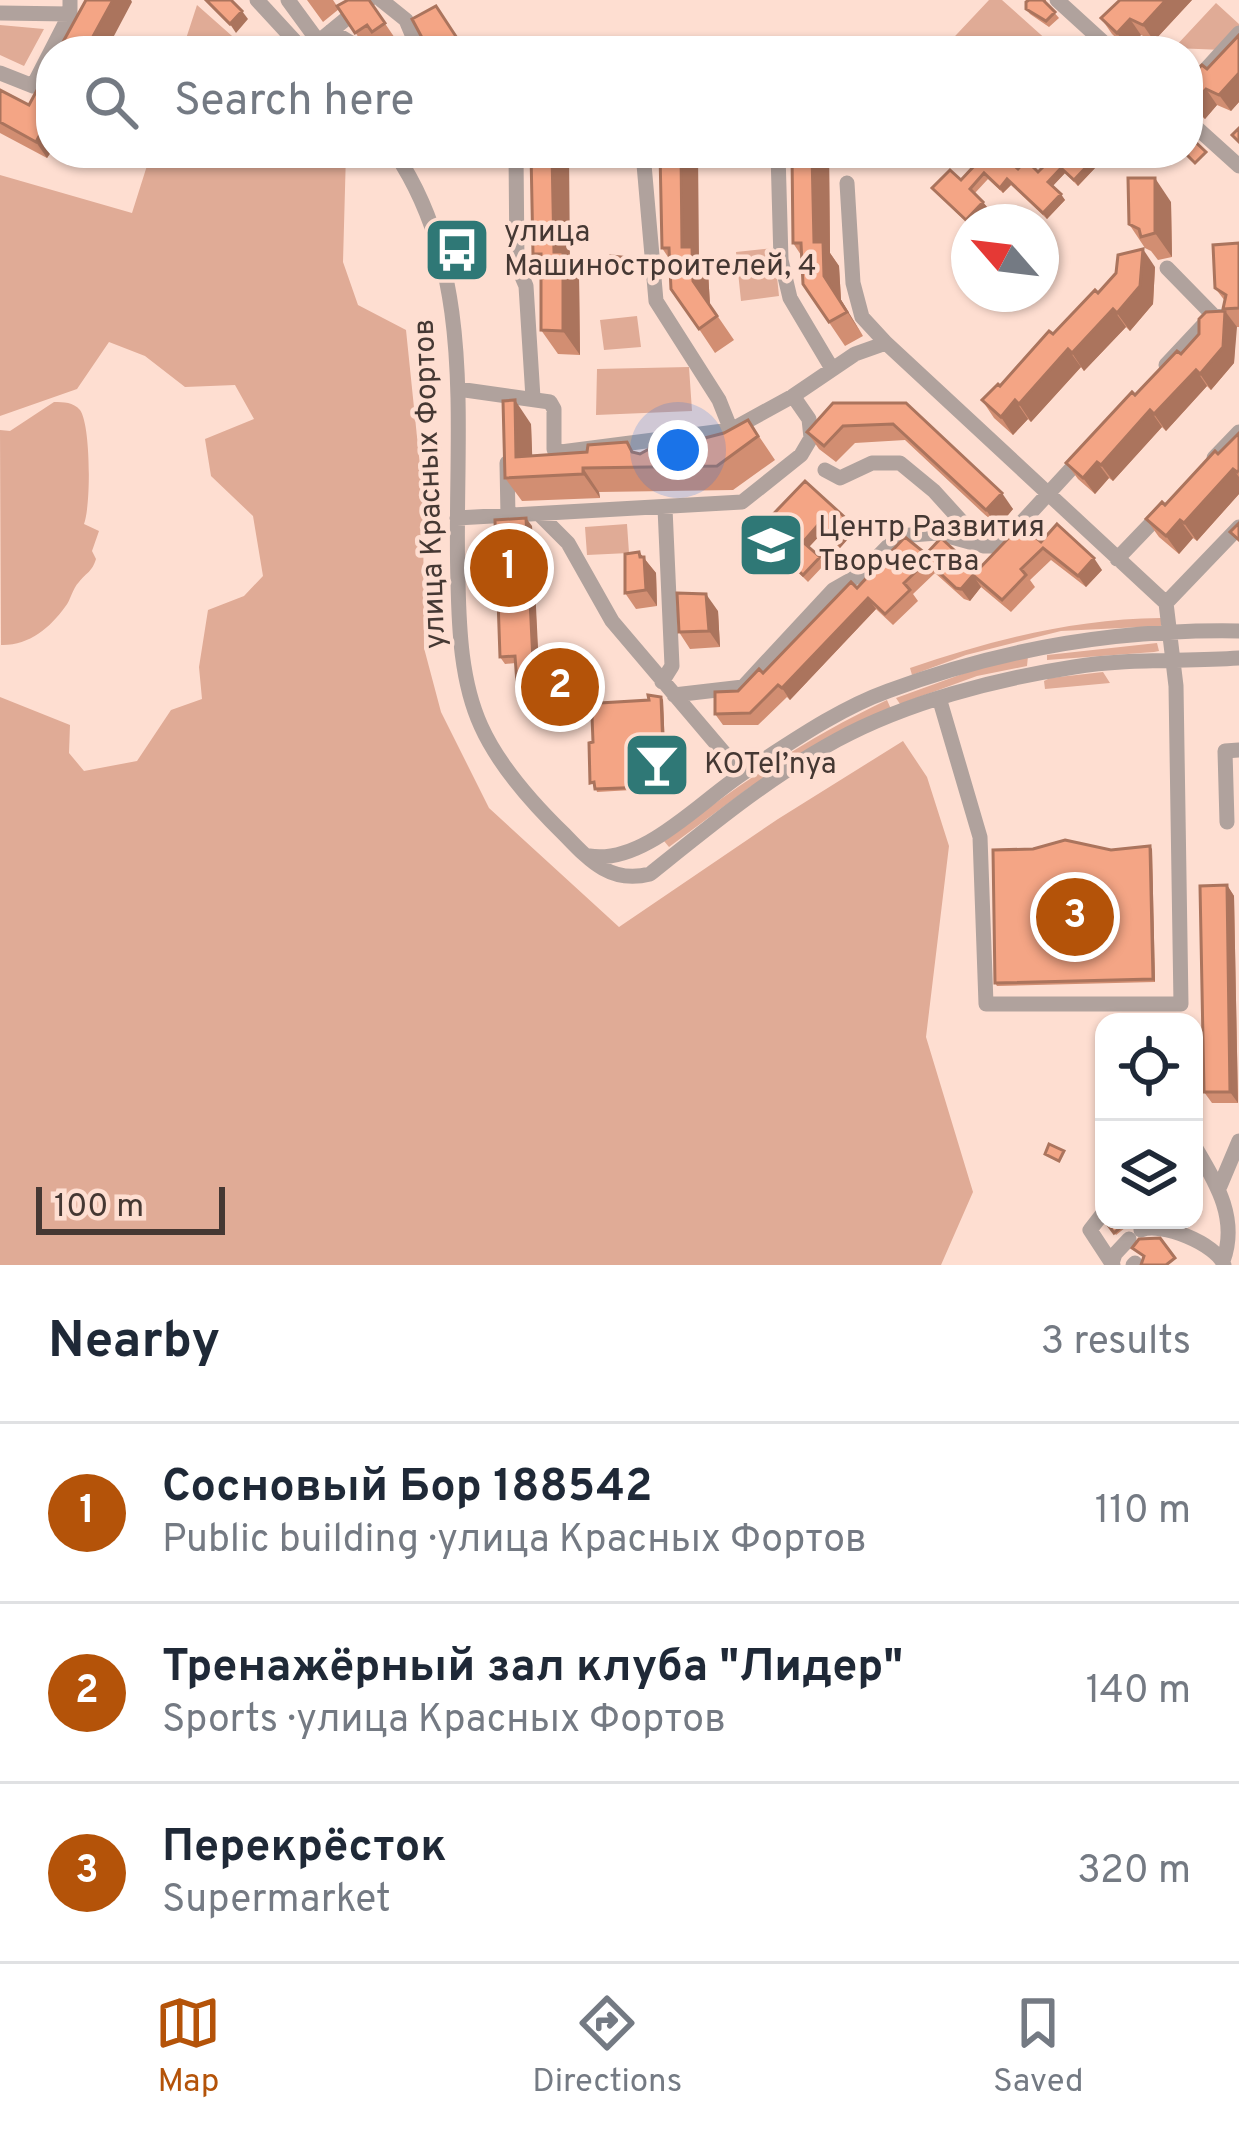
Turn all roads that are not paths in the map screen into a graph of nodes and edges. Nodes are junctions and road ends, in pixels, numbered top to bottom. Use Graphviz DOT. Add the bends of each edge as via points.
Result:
graph roads {
  1 [pos="257,0"];
  2 [pos="287,0"];
  3 [pos="369,0"];
  4 [pos="381,0"];
  5 [pos="1057,0"];
  6 [pos="350,5"];
  7 [pos="70,7"];
  8 [pos="0,13"];
  9 [pos="1111,17"];
  10 [pos="1239,33"];
  11 [pos="1095,35"];
  12 [pos="57,36"];
  13 [pos="304,36"];
  14 [pos="310,36"];
  15 [pos="322,36"];
  16 [pos="413,36"];
  17 [pos="1203,72"];
  18 [pos="0,73"];
  19 [pos="36,80"];
  20 [pos="1203,134"];
  21 [pos="1239,140"];
  22 [pos="1224,153"];
  23 [pos="1239,166"];
  24 [pos="404,168"];
  25 [pos="516,168"];
  26 [pos="644,168"];
  27 [pos="778,168"];
  28 [pos="847,183"];
  29 [pos="1167,268"];
  30 [pos="886,344"];
  31 [pos="830,367"];
  32 [pos="1157,374"];
  33 [pos="458,389"];
  34 [pos="507,394"];
  35 [pos="793,396"];
  36 [pos="533,398"];
  37 [pos="988,407"];
  38 [pos="507,414"];
  39 [pos="972,424"];
  40 [pos="731,430"];
  41 [pos="1239,432"];
  42 [pos="1097,441"];
  43 [pos="508,454"];
  44 [pos="1208,465"];
  45 [pos="826,474"];
  46 [pos="1048,495"];
  47 [pos="1176,498"];
  48 [pos="659,503"];
  49 [pos="539,514"];
  50 [pos="508,516"];
  51 [pos="457,518"];
  52 [pos="1239,527"];
  53 [pos="984,546"];
  54 [pos="1117,559"];
  55 [pos="1166,603"];
  56 [pos="1239,631"];
  57 [pos="1171,634"];
  58 [pos="1030,650"];
  59 [pos="1239,658"];
  60 [pos="1172,661"];
  61 [pos="1033,674"];
  62 [pos="668,689"];
  63 [pos="940,700"];
  64 [pos="1239,750"];
  65 [pos="742,774"];
  66 [pos="1227,822"];
  67 [pos="586,856"];
  68 [pos="1239,1141"];
  69 [pos="1203,1159"];
  70 [pos="1220,1186"];
  71 [pos="1095,1224"];
  72 [pos="1142,1229"];
  73 [pos="1223,1263"];
  74 [pos="1113,1264"];
  1 -- 13 [label="street"];
  2 -- 14 [label="street"];
  3 -- 6 [label="street"];
  4 -- 16 [label="street"];
  5 -- 11 [label="street"];
  6 -- 15 [label="street"];
  7 -- 8 [label="street"];
  7 -- 12 [label="street"];
  9 -- 11 [label="street"];
  10 -- 17 [label="street"];
  18 -- 19 [label="street" via="33,86"];
  20 -- 22 [label="street"];
  21 -- 22 [label="street"];
  22 -- 23 [label="street"];
  24 -- 33 [label="street, улица Красных Фортов" via="442,262"];
  25 -- 36 [label="street"];
  26 -- 40 [label="street" via="656,301"];
  27 -- 31 [label="street" via="790,298"];
  28 -- 30 [label="street" via="853,283 862,317"];
  29 -- 32 [label="street" via="1221,317"];
  30 -- 31 [label="street"];
  30 -- 39 [label="street"];
  31 -- 35 [label="street"];
  33 -- 34 [label="street"];
  33 -- 51 [label="street, улица Красных Фортов"];
  34 -- 36 [label="street"];
  34 -- 38 [label="street"];
  35 -- 40 [label="street"];
  35 -- 48 [label="street" via="811,438 742,502"];
  36 -- 40 [label="street" via="550,402 554,449 561,452 656,446"];
  37 -- 39 [label="street"];
  39 -- 46 [label="street"];
  41 -- 44 [label="street"];
  42 -- 46 [label="street"];
  43 -- 50 [label="street"];
  45 -- 53 [label="street" via="840,478 872,463 899,463"];
  46 -- 53 [label="street" via="1000,546"];
  46 -- 54 [label="street"];
  47 -- 54 [label="street"];
  48 -- 49 [label="street"];
  48 -- 62 [label="street"];
  49 -- 50 [label="street"];
  49 -- 62 [label="street" via="568,543 612,621"];
  50 -- 51 [label="street"];
  51 -- 67 [label="street, улица Красных Фортов" via="459,629 481,727"];
  52 -- 55 [label="street"];
  53 -- 62 [label="street" via="937,533 898,536 848,572 743,687"];
  54 -- 55 [label="street"];
  55 -- 57 [label="street"];
  56 -- 57 [label="street"];
  57 -- 58 [label="street"];
  57 -- 60 [label="street"];
  58 -- 61 [label="street"];
  58 -- 65 [label="street" via="886,691"];
  59 -- 60 [label="street, улица Красных Фортов"];
  60 -- 61 [label="street, улица Красных Фортов"];
  60 -- 63 [label="street" via="1181,1004 986,1004 980,837"];
  61 -- 63 [label="street, улица Красных Фортов"];
  62 -- 65 [label="street"];
  63 -- 67 [label="street, улица Красных Фортов" via="810,756 650,874 614,875"];
  64 -- 66 [label="street" via="1226,751"];
  65 -- 67 [label="street" via="638,850"];
  68 -- 70 [label="street"];
  69 -- 70 [label="street"];
  70 -- 73 [label="street" via="1231,1242"];
  71 -- 74 [label="street" via="1090,1230"];
  72 -- 73 [label="street" via="1211,1246"];
  72 -- 74 [label="street"];
}
